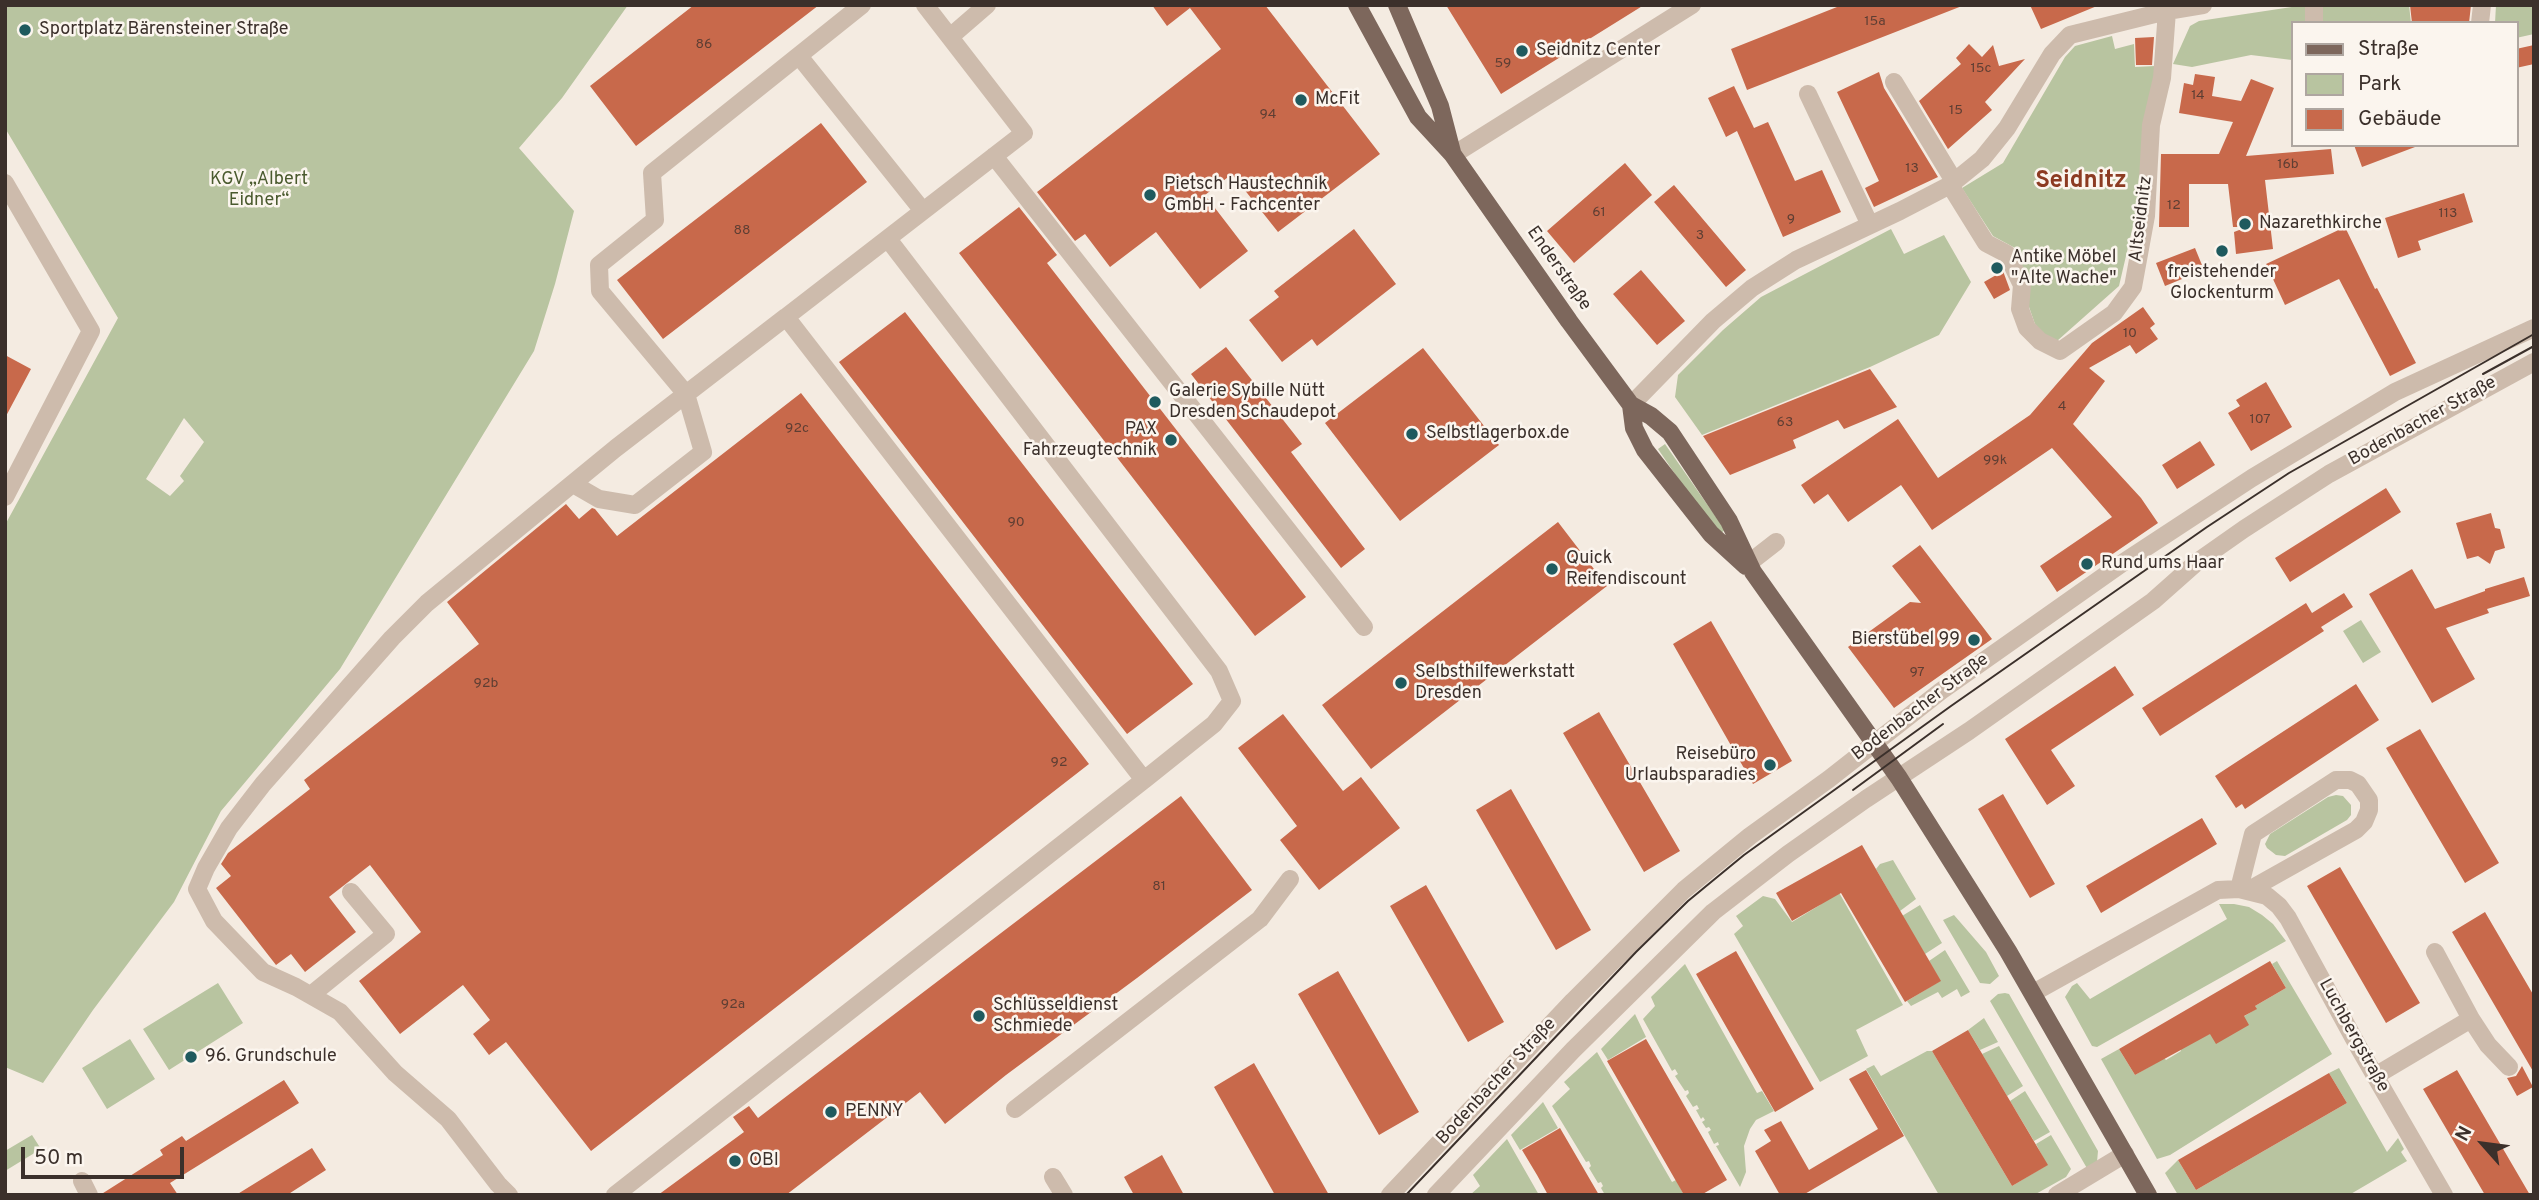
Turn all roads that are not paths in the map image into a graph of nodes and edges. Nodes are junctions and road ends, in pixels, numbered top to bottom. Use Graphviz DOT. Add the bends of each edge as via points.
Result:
graph roads {
  1 [pos="862,5"];
  2 [pos="925,5"];
  3 [pos="987,5"];
  4 [pos="1357,5"];
  5 [pos="1397,5"];
  6 [pos="1692,5"];
  7 [pos="2203,5"];
  8 [pos="2167,11"];
  9 [pos="950,37"];
  10 [pos="799,56"];
  11 [pos="1894,82"];
  12 [pos="1808,94"];
  13 [pos="1453,155"];
  14 [pos="994,156"];
  15 [pos="5,183"];
  16 [pos="1952,183"];
  17 [pos="923,211"];
  18 [pos="1870,225"];
  19 [pos="888,239"];
  20 [pos="786,317"];
  21 [pos="2534,328"];
  22 [pos="2534,362"];
  23 [pos="686,394"];
  24 [pos="1631,405"];
  25 [pos="573,484"];
  26 [pos="6,494"];
  27 [pos="1776,542"];
  28 [pos="1751,567"];
  29 [pos="1364,627"];
  30 [pos="1874,743"];
  31 [pos="1899,778"];
  32 [pos="1144,780"];
  33 [pos="1290,879"];
  34 [pos="2244,889"];
  35 [pos="351,892"];
  36 [pos="2435,952"];
  37 [pos="2033,993"];
  38 [pos="311,995"];
  39 [pos="2471,1019"];
  40 [pos="2509,1068"];
  41 [pos="2375,1076"];
  42 [pos="1015,1109"];
  43 [pos="2125,1154"];
  44 [pos="1053,1177"];
  45 [pos="509,1195"];
  46 [pos="615,1195"];
  47 [pos="1064,1195"];
  48 [pos="1390,1195"];
  49 [pos="1437,1195"];
  50 [pos="2057,1195"];
  51 [pos="2148,1195"];
  52 [pos="2444,1195"];
  1 -- 10 [label="street"];
  2 -- 9 [label="street"];
  3 -- 9 [label="street"];
  4 -- 13 [label="main road, Enderstraße" via="1418,117"];
  5 -- 13 [label="main road, Enderstraße" via="1440,106"];
  6 -- 13 [label="street"];
  7 -- 8 [label="street"];
  8 -- 16 [label="street" via="2070,36 2052,54 1982,159"];
  8 -- 16 [label="street, Altseidnitz" via="2162,78 2151,125 2146,216 2133,287 2114,313 2060,351 2040,341 2027,328 2020,309 2022,285 2007,254 1986,243"];
  9 -- 14 [label="street" via="1024,133"];
  10 -- 17 [label="street"];
  10 -- 23 [label="street" via="652,173 655,220 599,265 600,291"];
  11 -- 16 [label="street, Altseidnitz"];
  12 -- 18 [label="street"];
  13 -- 24 [label="main road, Enderstraße"];
  14 -- 17 [label="street"];
  14 -- 29 [label="street"];
  15 -- 26 [label="street" via="91,331"];
  16 -- 18 [label="street"];
  17 -- 19 [label="street"];
  18 -- 24 [label="street" via="1796,260 1752,288"];
  19 -- 20 [label="street"];
  19 -- 32 [label="street" via="1219,671 1232,701 1214,724"];
  20 -- 23 [label="street"];
  20 -- 32 [label="street"];
  21 -- 30 [label="street, Bodenbacher Straße" via="2395,392 2252,478 2124,562"];
  22 -- 31 [label="street, Bodenbacher Straße" via="2329,474 2244,529 2153,601"];
  23 -- 25 [label="street"];
  23 -- 25 [label="street" via="703,452 635,505 599,499"];
  24 -- 28 [label="main road, Enderstraße" via="1670,432 1729,521"];
  24 -- 28 [label="main road, Enderstraße" via="1634,428 1645,450 1710,534"];
  25 -- 38 [label="street" via="427,603 392,638 263,784 206,868 197,889 214,921 263,972"];
  27 -- 28 [label="street"];
  28 -- 30 [label="main road, Enderstraße"];
  30 -- 31 [label="main road, Enderstraße"];
  30 -- 48 [label="street, Bodenbacher Straße" via="1750,836 1661,912"];
  31 -- 37 [label="main road, Enderstraße"];
  31 -- 49 [label="street, Bodenbacher Straße" via="1713,912 1565,1058"];
  32 -- 46 [label="street"];
  33 -- 42 [label="street" via="1260,919"];
  34 -- 34 [label="street" via="2356,830 2369,810 2369,800 2358,784 2336,779 2253,834"];
  34 -- 37 [label="street" via="2218,890"];
  34 -- 41 [label="street, Luchbergstraße" via="2267,896 2288,918"];
  35 -- 38 [label="street" via="386,934"];
  36 -- 39 [label="street"];
  37 -- 43 [label="main road, Enderstraße"];
  38 -- 45 [label="street" via="340,1012 395,1073 448,1119"];
  39 -- 40 [label="street"];
  39 -- 41 [label="street"];
  41 -- 52 [label="street, Luchbergstraße"];
  43 -- 50 [label="street"];
  43 -- 51 [label="main road, Enderstraße"];
  44 -- 47 [label="street"];
}
